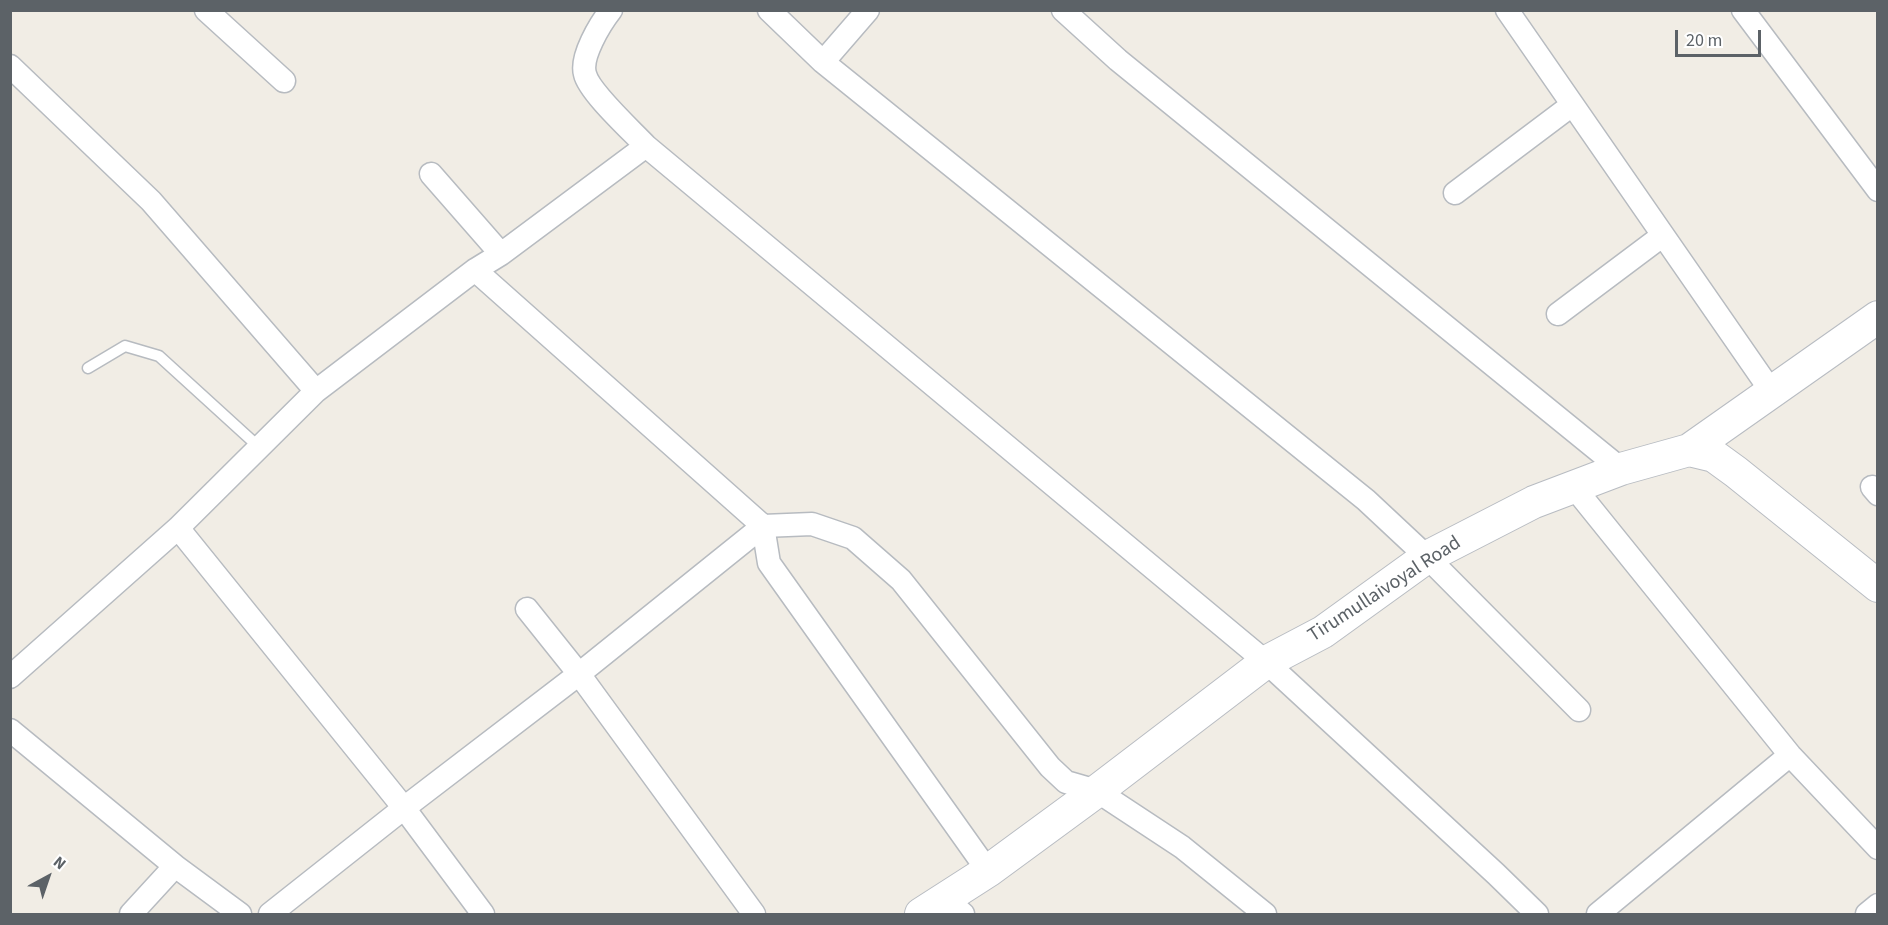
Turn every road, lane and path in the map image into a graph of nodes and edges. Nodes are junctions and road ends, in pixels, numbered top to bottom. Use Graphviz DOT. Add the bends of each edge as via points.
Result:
graph roads {
  1 [pos="206,10"];
  2 [pos="610,10"];
  3 [pos="769,10"];
  4 [pos="868,10"];
  5 [pos="1063,10"];
  6 [pos="1507,10"];
  7 [pos="1743,10"];
  8 [pos="823,62"];
  9 [pos="10,66"];
  10 [pos="284,81"];
  11 [pos="1572,105"];
  12 [pos="646,146"];
  13 [pos="431,174"];
  14 [pos="1878,190"];
  15 [pos="1455,192"];
  16 [pos="1662,236"];
  17 [pos="501,254"];
  18 [pos="475,270"];
  19 [pos="1558,314"];
  20 [pos="1878,317"];
  21 [pos="88,368"];
  22 [pos="316,391"];
  23 [pos="1771,391"];
  24 [pos="260,449"];
  25 [pos="1689,450"];
  26 [pos="1621,469"];
  27 [pos="1573,486"];
  28 [pos="763,526"];
  29 [pos="178,528"];
  30 [pos="1427,557"];
  31 [pos="1878,586"];
  32 [pos="527,609"];
  33 [pos="1266,662"];
  34 [pos="14,668"];
  35 [pos="579,674"];
  36 [pos="1579,710"];
  37 [pos="10,730"];
  38 [pos="1790,755"];
  39 [pos="1096,791"];
  40 [pos="404,808"];
  41 [pos="1878,848"];
  42 [pos="175,866"];
  43 [pos="988,871"];
  44 [pos="1878,905"];
  45 [pos="943,909"];
  46 [pos="131,915"];
  47 [pos="240,915"];
  48 [pos="270,915"];
  49 [pos="483,915"];
  50 [pos="754,915"];
  51 [pos="1265,915"];
  52 [pos="1537,915"];
  53 [pos="1598,915"];
  54 [pos="1868,915"];
  1 -- 10 [label="street"];
  2 -- 12 [label="street" via="584,58 585,75 595,92"];
  3 -- 8 [label="street"];
  4 -- 8 [label="street"];
  5 -- 26 [label="street" via="1118,60"];
  6 -- 11 [label="street"];
  7 -- 14 [label="street"];
  8 -- 30 [label="street" via="1366,500"];
  9 -- 22 [label="street" via="151,201"];
  11 -- 15 [label="street"];
  11 -- 16 [label="street"];
  12 -- 17 [label="street"];
  12 -- 33 [label="street"];
  13 -- 17 [label="street"];
  16 -- 19 [label="street"];
  16 -- 23 [label="street"];
  17 -- 18 [label="street"];
  18 -- 22 [label="street"];
  18 -- 28 [label="street"];
  20 -- 23 [label="street, Tirumullaivoyal Road"];
  21 -- 24 [label="lane" via="125,346 159,356"];
  22 -- 24 [label="street"];
  23 -- 25 [label="street, Tirumullaivoyal Road"];
  24 -- 29 [label="street"];
  25 -- 26 [label="street, Tirumullaivoyal Road"];
  25 -- 31 [label="street" via="1714,456"];
  26 -- 27 [label="street, Tirumullaivoyal Road"];
  27 -- 30 [label="street, Tirumullaivoyal Road"];
  27 -- 38 [label="street"];
  28 -- 35 [label="street"];
  28 -- 39 [label="street" via="812,524 853,538 901,580 1050,767 1066,782"];
  28 -- 43 [label="street" via="769,563"];
  29 -- 34 [label="street"];
  29 -- 40 [label="street"];
  30 -- 33 [label="street, Tirumullaivoyal Road" via="1323,632"];
  30 -- 36 [label="street"];
  32 -- 35 [label="street"];
  33 -- 39 [label="street, Tirumullaivoyal Road"];
  33 -- 52 [label="street"];
  35 -- 40 [label="street"];
  35 -- 50 [label="street"];
  37 -- 42 [label="street"];
  38 -- 41 [label="street"];
  38 -- 53 [label="street"];
  39 -- 43 [label="street, Tirumullaivoyal Road"];
  39 -- 51 [label="street" via="1182,847"];
  40 -- 48 [label="street"];
  40 -- 49 [label="street"];
  42 -- 46 [label="street"];
  42 -- 47 [label="street"];
  43 -- 45 [label="street, Tirumullaivoyal Road"];
  44 -- 54 [label="street"];
}
